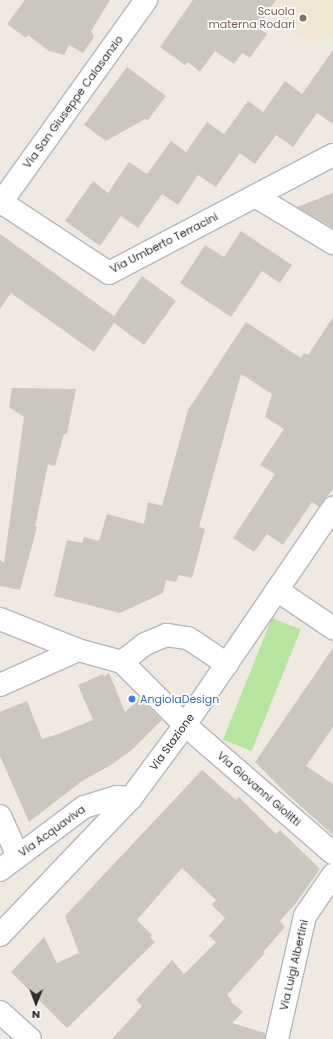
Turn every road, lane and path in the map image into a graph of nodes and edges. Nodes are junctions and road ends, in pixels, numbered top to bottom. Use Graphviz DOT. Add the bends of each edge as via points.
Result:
graph roads {
  1 [pos="146,0"];
  2 [pos="333,155"];
  3 [pos="255,196"];
  4 [pos="0,203"];
  5 [pos="333,243"];
  6 [pos="333,508"];
  7 [pos="277,590"];
  8 [pos="0,619"];
  9 [pos="333,628"];
  10 [pos="78,650"];
  11 [pos="122,662"];
  12 [pos="226,664"];
  13 [pos="0,685"];
  14 [pos="186,725"];
  15 [pos="132,798"];
  16 [pos="0,816"];
  17 [pos="333,853"];
  18 [pos="18,856"];
  19 [pos="0,870"];
  20 [pos="333,875"];
  21 [pos="0,935"];
  22 [pos="0,1012"];
  23 [pos="30,1039"];
  24 [pos="276,1039"];
  1 -- 4 [label="street, Via San Giuseppe Calasanzio"];
  2 -- 3 [label="street, Via Umberto Terracini"];
  3 -- 4 [label="street, Via Umberto Terracini" via="109,273"];
  3 -- 5 [label="street"];
  6 -- 7 [label="street, Via Stazione"];
  7 -- 9 [label="street"];
  7 -- 12 [label="street, Via Stazione"];
  8 -- 10 [label="street"];
  10 -- 11 [label="street"];
  10 -- 13 [label="street"];
  11 -- 12 [label="street" via="145,644 166,635 188,638"];
  11 -- 14 [label="street, Via Giovanni Giolitti"];
  12 -- 14 [label="street, Via Stazione"];
  14 -- 15 [label="street, Via Stazione"];
  14 -- 17 [label="street, Via Giovanni Giolitti"];
  15 -- 18 [label="street, Via Acquaviva" via="116,798 84,807"];
  15 -- 21 [label="street, Via Stazione"];
  16 -- 18 [label="street"];
  18 -- 19 [label="street, Via Acquaviva"];
  20 -- 24 [label="street, Via Luigi Albertini" via="305,916"];
  22 -- 23 [label="street"];
}
